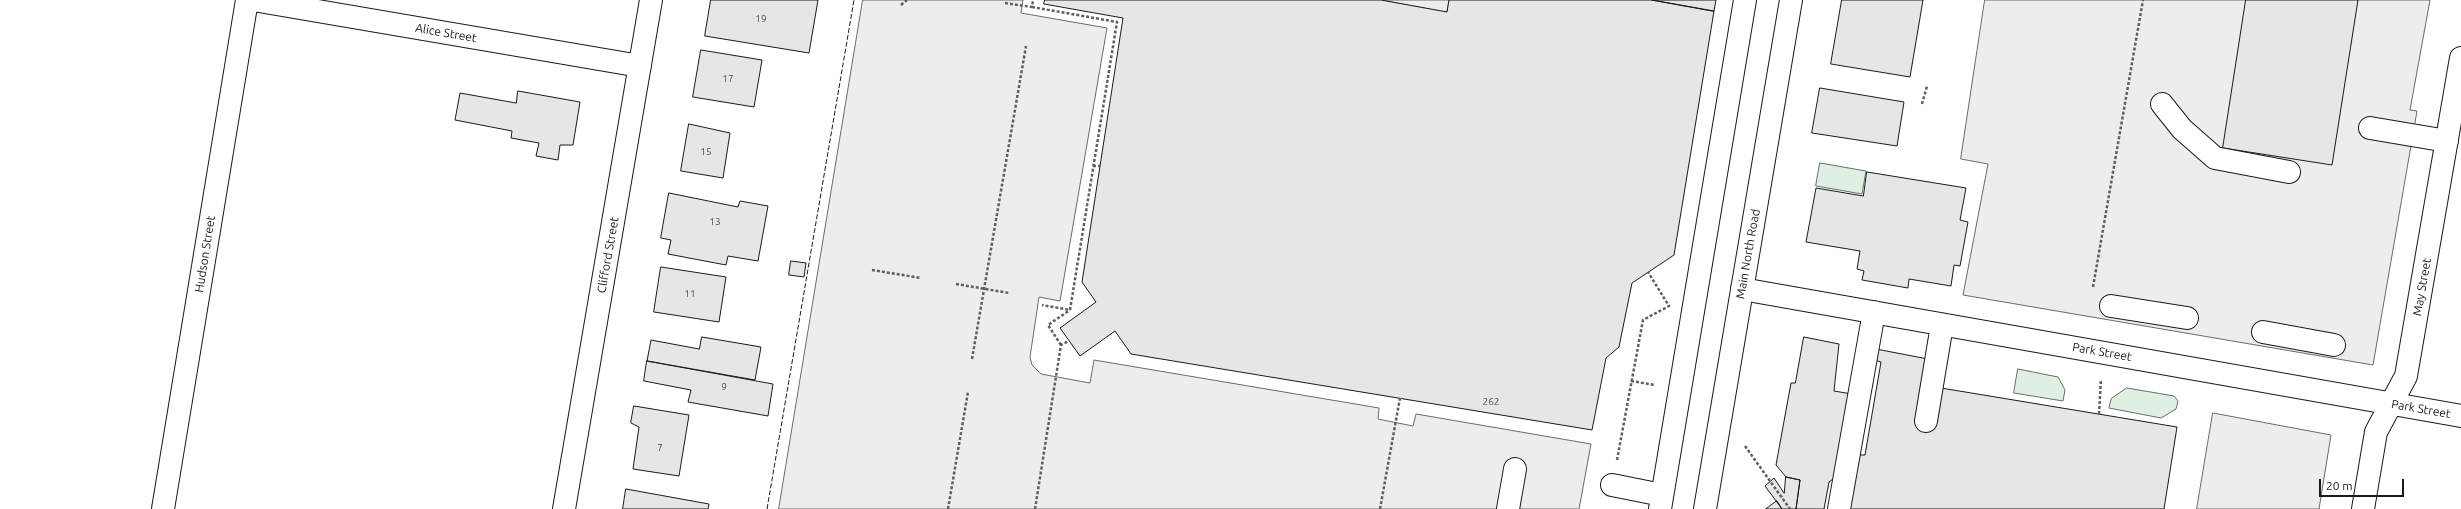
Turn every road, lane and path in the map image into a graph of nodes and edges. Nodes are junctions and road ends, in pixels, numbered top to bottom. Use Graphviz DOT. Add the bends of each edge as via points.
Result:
graph roads {
  1 [pos="247,0"];
  2 [pos="253,0"];
  3 [pos="651,0"];
  4 [pos="907,0"];
  5 [pos="1033,0"];
  6 [pos="1745,0"];
  7 [pos="1792,0"];
  8 [pos="2143,0"];
  9 [pos="1005,3"];
  10 [pos="901,6"];
  11 [pos="1032,7"];
  12 [pos="1026,46"];
  13 [pos="2461,58"];
  14 [pos="640,66"];
  15 [pos="1927,86"];
  16 [pos="1922,104"];
  17 [pos="2162,104"];
  18 [pos="2370,128"];
  19 [pos="2447,141"];
  20 [pos="1093,166"];
  21 [pos="1100,166"];
  22 [pos="2289,172"];
  23 [pos="872,270"];
  24 [pos="1648,272"];
  25 [pos="921,278"];
  26 [pos="956,284"];
  27 [pos="985,289"];
  28 [pos="1742,289"];
  29 [pos="2093,290"];
  30 [pos="1009,293"];
  31 [pos="1042,305"];
  32 [pos="2111,306"];
  33 [pos="1070,310"];
  34 [pos="1874,312"];
  35 [pos="2187,318"];
  36 [pos="1942,325"];
  37 [pos="2263,332"];
  38 [pos="1069,340"];
  39 [pos="1061,345"];
  40 [pos="2334,346"];
  41 [pos="2102,352"];
  42 [pos="972,359"];
  43 [pos="1631,381"];
  44 [pos="1656,385"];
  45 [pos="968,392"];
  46 [pos="1400,398"];
  47 [pos="2391,404"];
  48 [pos="2099,414"];
  49 [pos="2461,416"];
  50 [pos="1926,421"];
  51 [pos="1745,446"];
  52 [pos="1514,469"];
  53 [pos="1612,485"];
  54 [pos="1661,502"];
  55 [pos="163,509"];
  56 [pos="564,509"];
  57 [pos="948,509"];
  58 [pos="1035,509"];
  59 [pos="1380,509"];
  60 [pos="1508,509"];
  61 [pos="1705,509"];
  62 [pos="1790,509"];
  63 [pos="1840,509"];
  64 [pos="2363,509"];
  1 -- 55 [label="main road, Hudson Street"];
  2 -- 14 [label="main road, Alice Street"];
  3 -- 14 [label="main road, Clifford Street"];
  4 -- 10 [label="path"];
  5 -- 11 [label="path"];
  6 -- 54 [label="main road"];
  7 -- 28 [label="main road, Main North Road"];
  8 -- 29 [label="path"];
  9 -- 11 [label="path"];
  11 -- 20 [label="path" via="1117,22"];
  12 -- 27 [label="path"];
  13 -- 19 [label="main road, May Street"];
  14 -- 56 [label="main road, Clifford Street"];
  15 -- 16 [label="path"];
  17 -- 22 [label="main road" via="2182,129 2215,158"];
  18 -- 19 [label="main road"];
  19 -- 47 [label="main road, May Street" via="2406,376"];
  20 -- 21 [label="path"];
  20 -- 33 [label="path"];
  23 -- 25 [label="path"];
  24 -- 43 [label="path" via="1669,306 1643,320"];
  26 -- 27 [label="path"];
  27 -- 30 [label="path"];
  27 -- 42 [label="path"];
  28 -- 34 [label="main road, Park Street"];
  28 -- 61 [label="main road, Main North Road"];
  31 -- 33 [label="path"];
  32 -- 35 [label="main road"];
  33 -- 39 [label="path" via="1048,325"];
  34 -- 36 [label="main road, Park Street"];
  34 -- 63 [label="main road"];
  36 -- 41 [label="main road, Park Street"];
  36 -- 50 [label="main road"];
  37 -- 40 [label="main road"];
  38 -- 39 [label="path"];
  39 -- 58 [label="path"];
  41 -- 47 [label="main road, Park Street"];
  41 -- 48 [label="path"];
  43 -- 44 [label="path"];
  43 -- 53 [label="path"];
  45 -- 57 [label="path"];
  46 -- 59 [label="path"];
  47 -- 49 [label="main road, Park Street"];
  47 -- 64 [label="main road, May Street" via="2376,432"];
  51 -- 62 [label="path"];
  52 -- 60 [label="main road"];
  53 -- 54 [label="main road"];
}
